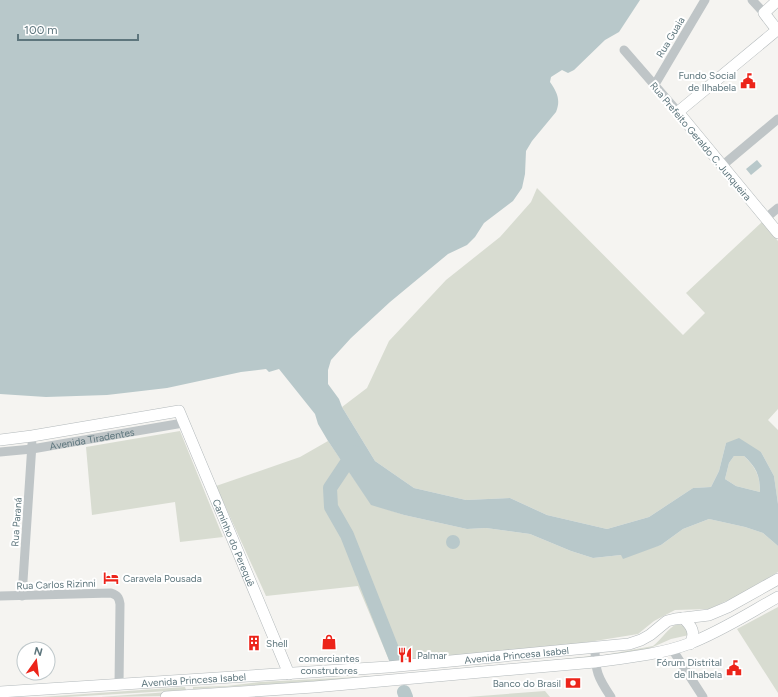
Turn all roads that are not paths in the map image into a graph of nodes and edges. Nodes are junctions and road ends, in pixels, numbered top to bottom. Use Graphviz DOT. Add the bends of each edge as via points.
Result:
graph roads {
  1 [pos="705,0"];
  2 [pos="752,0"];
  3 [pos="778,0"];
  4 [pos="764,13"];
  5 [pos="777,31"];
  6 [pos="624,50"];
  7 [pos="654,86"];
  8 [pos="678,112"];
  9 [pos="778,119"];
  10 [pos="723,165"];
  11 [pos="778,208"];
  12 [pos="766,218"];
  13 [pos="778,232"];
  14 [pos="179,411"];
  15 [pos="183,423"];
  16 [pos="32,436"];
  17 [pos="0,440"];
  18 [pos="32,449"];
  19 [pos="0,452"];
  20 [pos="778,579"];
  21 [pos="0,596"];
  22 [pos="22,596"];
  23 [pos="778,597"];
  24 [pos="683,618"];
  25 [pos="690,644"];
  26 [pos="595,648"];
  27 [pos="672,649"];
  28 [pos="595,662"];
  29 [pos="289,674"];
  30 [pos="119,685"];
  31 [pos="0,692"];
  32 [pos="214,696"];
  33 [pos="166,697"];
  34 [pos="611,697"];
  35 [pos="703,697"];
  1 -- 7 [label="street, Rua Guaia"];
  2 -- 4 [label="street"];
  3 -- 4 [label="main road"];
  4 -- 5 [label="main road"];
  5 -- 8 [label="main road"];
  6 -- 7 [label="street, Rua Prefeito Geraldo C. Junqueira"];
  7 -- 8 [label="street, Rua Prefeito Geraldo C. Junqueira"];
  8 -- 10 [label="main road, Rua Prefeito Geraldo C. Junqueira"];
  9 -- 10 [label="street"];
  10 -- 12 [label="main road, Rua Prefeito Geraldo C. Junqueira"];
  11 -- 12 [label="street"];
  12 -- 13 [label="main road, Rua Prefeito Geraldo C. Junqueira"];
  14 -- 15 [label="main road, Caminho do Perequê"];
  14 -- 16 [label="main road, Avenida Tiradentes"];
  15 -- 18 [label="street, Avenida Tiradentes"];
  15 -- 29 [label="main road, Caminho do Perequê"];
  16 -- 17 [label="main road, Avenida Tiradentes"];
  16 -- 18 [label="street, Rua Paraná"];
  18 -- 19 [label="street, Avenida Tiradentes"];
  18 -- 22 [label="street, Rua Paraná"];
  20 -- 24 [label="main road, Avenida Princesa Isabel" via="728,608 709,615"];
  21 -- 22 [label="street, Rua Carlos Rizinni"];
  22 -- 30 [label="street, Rua Carlos Rizinni" via="116,595 120,604"];
  23 -- 25 [label="main road, Avenida Princesa Isabel"];
  24 -- 25 [label="main road" via="693,629 694,636"];
  24 -- 26 [label="main road, Avenida Princesa Isabel" via="667,621 650,636 641,640"];
  25 -- 27 [label="main road, Avenida Princesa Isabel"];
  26 -- 28 [label="street"];
  26 -- 29 [label="main road, Avenida Princesa Isabel"];
  27 -- 28 [label="main road, Avenida Princesa Isabel"];
  27 -- 35 [label="street"];
  28 -- 32 [label="main road, Avenida Princesa Isabel"];
  28 -- 34 [label="street" via="600,682"];
  29 -- 30 [label="main road, Avenida Princesa Isabel"];
  30 -- 31 [label="main road, Avenida Princesa Isabel"];
  32 -- 33 [label="main road, Avenida Princesa Isabel"];
}
